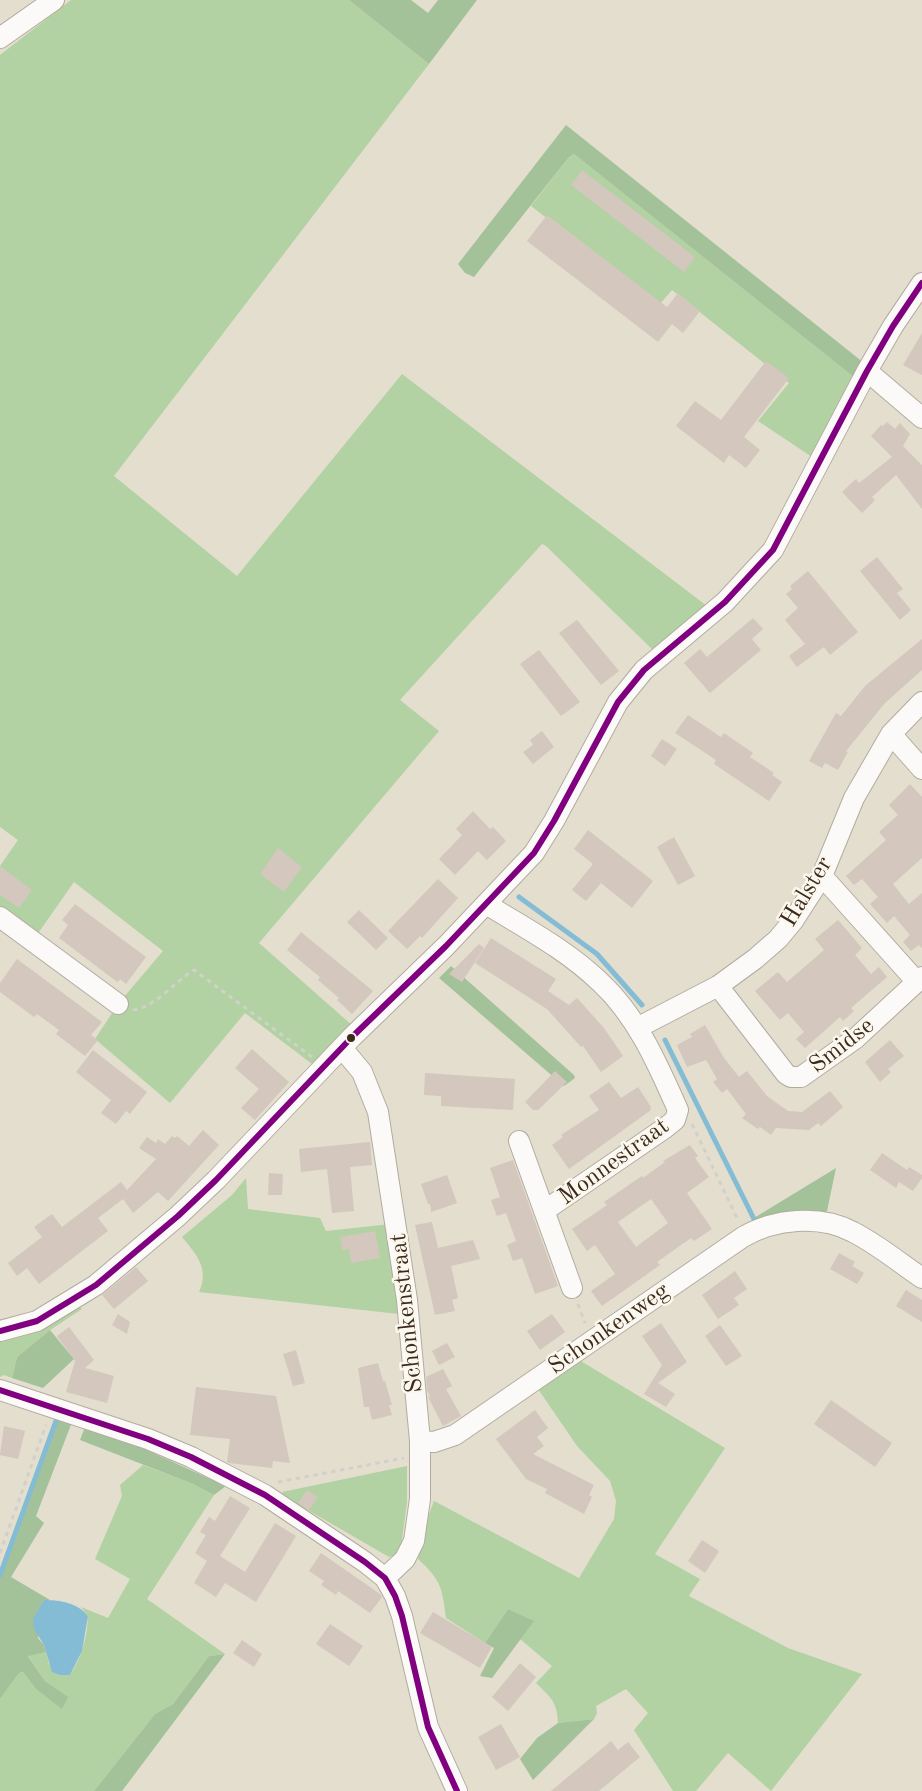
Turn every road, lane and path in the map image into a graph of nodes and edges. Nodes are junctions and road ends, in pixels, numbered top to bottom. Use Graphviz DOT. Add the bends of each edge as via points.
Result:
graph roads {
  1 [pos="54,0"];
  2 [pos="0,38"];
  3 [pos="922,283"];
  4 [pos="867,371"];
  5 [pos="922,418"];
  6 [pos="922,702"];
  7 [pos="891,734"];
  8 [pos="922,769"];
  9 [pos="822,876"];
  10 [pos="486,904"];
  11 [pos="0,917"];
  12 [pos="919,979"];
  13 [pos="718,986"];
  14 [pos="118,1004"];
  15 [pos="637,1028"];
  16 [pos="342,1048"];
  17 [pos="325,1067"];
  18 [pos="678,1110"];
  19 [pos="519,1141"];
  20 [pos="544,1211"];
  21 [pos="746,1235"];
  22 [pos="922,1278"];
  23 [pos="572,1288"];
  24 [pos="0,1330"];
  25 [pos="592,1341"];
  26 [pos="0,1390"];
  27 [pos="52,1407"];
  28 [pos="421,1448"];
  29 [pos="265,1495"];
  30 [pos="0,1553"];
  31 [pos="385,1578"];
  32 [pos="458,1791"];
  1 -- 2 [label="street"];
  3 -- 4 [label="street"];
  4 -- 5 [label="street"];
  4 -- 10 [label="street" via="773,550 725,602 644,670 618,702 539,845"];
  6 -- 7 [label="street, Halster"];
  7 -- 8 [label="street"];
  7 -- 9 [label="street, Halster" via="854,798"];
  9 -- 12 [label="street"];
  9 -- 13 [label="street, Halster" via="778,939"];
  10 -- 15 [label="street, Monnestraat" via="601,982"];
  10 -- 16 [label="street"];
  11 -- 14 [label="street"];
  12 -- 13 [label="street, Smidse" via="856,1038 801,1077 786,1074"];
  13 -- 15 [label="street, Halster"];
  14 -- 17 [label="path" via="128,1011 145,1009 194,970"];
  15 -- 18 [label="street, Monnestraat"];
  16 -- 17 [label="street"];
  16 -- 28 [label="street, Schonkenstraat" via="362,1072 378,1112 407,1300"];
  17 -- 24 [label="street" via="216,1180 96,1285 37,1321"];
  18 -- 20 [label="street, Monnestraat" via="675,1120 665,1128"];
  18 -- 21 [label="path" via="686,1112"];
  19 -- 20 [label="street, Monnestraat"];
  20 -- 23 [label="street, Monnestraat"];
  21 -- 22 [label="street, Schonkenweg" via="800,1221 831,1225 852,1231"];
  21 -- 25 [label="street, Schonkenweg"];
  23 -- 25 [label="path"];
  25 -- 28 [label="street, Schonkenweg" via="455,1435"];
  26 -- 27 [label="street"];
  27 -- 29 [label="street" via="148,1439"];
  27 -- 30 [label="path"];
  28 -- 29 [label="path" via="279,1481"];
  28 -- 31 [label="street, Schonkenstraat" via="414,1541 405,1559"];
  29 -- 31 [label="street"];
  31 -- 32 [label="street" via="402,1616 428,1727"];
}
